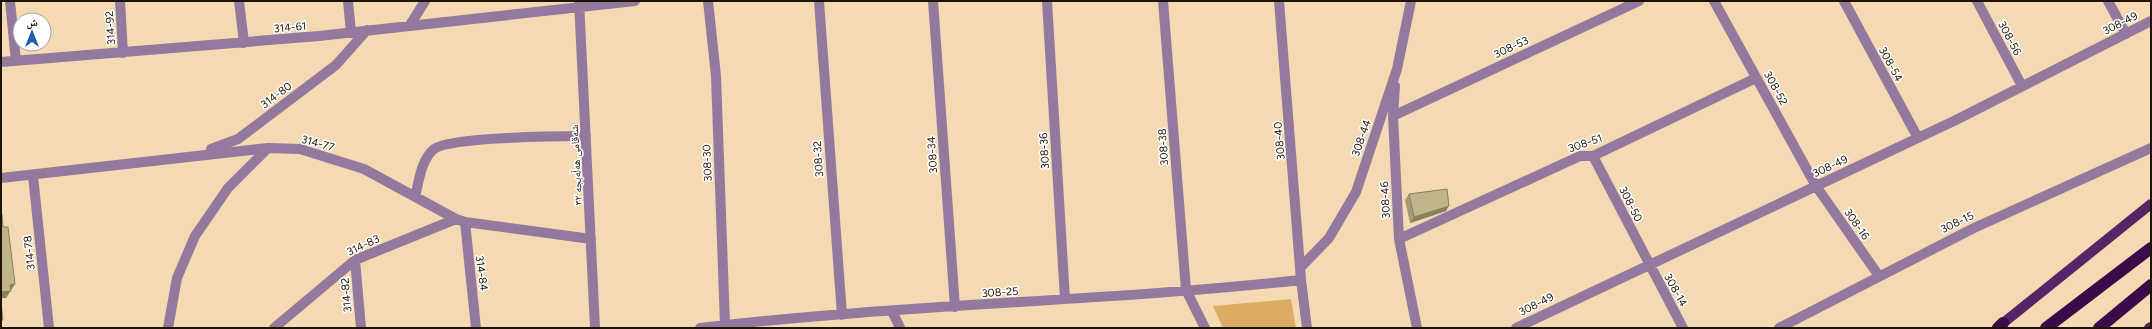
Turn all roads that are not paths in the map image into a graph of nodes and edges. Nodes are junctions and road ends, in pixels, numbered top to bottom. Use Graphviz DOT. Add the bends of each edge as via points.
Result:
graph roads {
  1 [pos="10,1"];
  2 [pos="120,1"];
  3 [pos="239,1"];
  4 [pos="348,1"];
  5 [pos="425,1"];
  6 [pos="635,1"];
  7 [pos="708,1"];
  8 [pos="819,1"];
  9 [pos="933,1"];
  10 [pos="1047,1"];
  11 [pos="1163,1"];
  12 [pos="1279,1"];
  13 [pos="1411,1"];
  14 [pos="1639,1"];
  15 [pos="1714,1"];
  16 [pos="1844,1"];
  17 [pos="1977,1"];
  18 [pos="2108,1"];
  19 [pos="580,4"];
  20 [pos="2151,21"];
  21 [pos="410,25"];
  22 [pos="367,30"];
  23 [pos="352,32"];
  24 [pos="2126,34"];
  25 [pos="244,43"];
  26 [pos="123,53"];
  27 [pos="16,61"];
  28 [pos="1,62"];
  29 [pos="1397,69"];
  30 [pos="1756,78"];
  31 [pos="2022,86"];
  32 [pos="1393,116"];
  33 [pos="586,136"];
  34 [pos="1918,138"];
  35 [pos="268,148"];
  36 [pos="2151,148"];
  37 [pos="184,156"];
  38 [pos="1593,156"];
  39 [pos="33,176"];
  40 [pos="1,178"];
  41 [pos="1816,186"];
  42 [pos="415,197"];
  43 [pos="2151,204"];
  44 [pos="461,221"];
  45 [pos="591,239"];
  46 [pos="1399,239"];
  47 [pos="2151,248"];
  48 [pos="355,260"];
  49 [pos="1648,264"];
  50 [pos="1301,267"];
  51 [pos="1879,276"];
  52 [pos="1301,280"];
  53 [pos="2151,285"];
  54 [pos="1186,290"];
  55 [pos="1065,299"];
  56 [pos="955,307"];
  57 [pos="892,311"];
  58 [pos="842,315"];
  59 [pos="725,325"];
  60 [pos="774,325"];
  61 [pos="1999,326"];
  62 [pos="49,328"];
  63 [pos="168,328"];
  64 [pos="274,328"];
  65 [pos="361,328"];
  66 [pos="476,328"];
  67 [pos="596,328"];
  68 [pos="700,328"];
  69 [pos="900,328"];
  70 [pos="1205,328"];
  71 [pos="1307,328"];
  72 [pos="1417,328"];
  73 [pos="1516,328"];
  74 [pos="1683,328"];
  75 [pos="1779,328"];
  76 [pos="2046,328"];
  77 [pos="2099,328"];
  1 -- 27 [label="street"];
  2 -- 26 [label="street, 314-92"];
  3 -- 25 [label="street"];
  4 -- 23 [label="street"];
  5 -- 21 [label="street"];
  6 -- 19 [label="street, 314-61"];
  7 -- 59 [label="street, 308-30" via="716,76"];
  8 -- 58 [label="street, 308-32"];
  9 -- 56 [label="street, 308-34"];
  10 -- 55 [label="street, 308-36"];
  11 -- 54 [label="street, 308-38"];
  12 -- 50 [label="street, 308-40"];
  13 -- 29 [label="street, 308-44"];
  14 -- 32 [label="street, 308-53"];
  15 -- 30 [label="street, 308-52"];
  16 -- 34 [label="street, 308-54"];
  17 -- 31 [label="street, 308-56"];
  18 -- 24 [label="street"];
  19 -- 21 [label="street, 314-61"];
  19 -- 33 [label="street, شەقامی هەڵەبجە ٣٢"];
  20 -- 24 [label="street, 308-49"];
  21 -- 22 [label="street, 314-61"];
  22 -- 23 [label="street, 314-61"];
  22 -- 37 [label="street, 314-80" via="336,65 238,139"];
  23 -- 25 [label="street, 314-61"];
  24 -- 31 [label="street, 308-49"];
  25 -- 26 [label="street, 314-61"];
  26 -- 27 [label="street, 314-61"];
  27 -- 28 [label="street, 314-61"];
  29 -- 32 [label="street, 308-46"];
  29 -- 50 [label="street, 308-44" via="1356,192 1329,238"];
  30 -- 38 [label="street, 308-51"];
  30 -- 41 [label="street, 308-52"];
  31 -- 34 [label="street, 308-49"];
  32 -- 46 [label="street, 308-46"];
  33 -- 42 [label="street" via="506,138 451,143 435,148 425,162"];
  33 -- 45 [label="street, شەقامی هەڵەبجە ٣٢"];
  34 -- 41 [label="street, 308-49"];
  35 -- 37 [label="street, 314-77"];
  35 -- 42 [label="street, 314-77" via="300,149 364,169"];
  35 -- 63 [label="street" via="228,188 195,236 177,278"];
  36 -- 51 [label="street, 308-15" via="1974,228"];
  37 -- 39 [label="street, 314-77"];
  38 -- 46 [label="street, 308-51" via="1580,156"];
  38 -- 49 [label="street, 308-50"];
  39 -- 40 [label="street, 314-77"];
  39 -- 62 [label="street, 314-78"];
  41 -- 49 [label="street, 308-49"];
  41 -- 51 [label="street, 308-16"];
  42 -- 44 [label="street, 314-77"];
  43 -- 61 [label="main road"];
  44 -- 45 [label="street, 314-77"];
  44 -- 48 [label="street, 314-83"];
  44 -- 66 [label="street, 314-84"];
  45 -- 67 [label="street, شەقامی هەڵەبجە ٣٢"];
  46 -- 72 [label="street, 308-46"];
  47 -- 76 [label="highway"];
  48 -- 64 [label="street, 314-83"];
  48 -- 65 [label="street, 314-82"];
  49 -- 73 [label="street, 308-49"];
  49 -- 74 [label="street, 308-14"];
  50 -- 52 [label="street, 308-40"];
  51 -- 75 [label="street, 308-15"];
  52 -- 54 [label="street, 308-25"];
  52 -- 71 [label="street, 308-40"];
  53 -- 77 [label="highway"];
  54 -- 55 [label="street, 308-25"];
  54 -- 70 [label="street"];
  55 -- 56 [label="street, 308-25"];
  56 -- 57 [label="street, 308-25"];
  57 -- 58 [label="street, 308-25"];
  57 -- 69 [label="street"];
  58 -- 60 [label="street, 308-25"];
  59 -- 60 [label="street, 308-25"];
  59 -- 68 [label="street, 308-25"];
}
